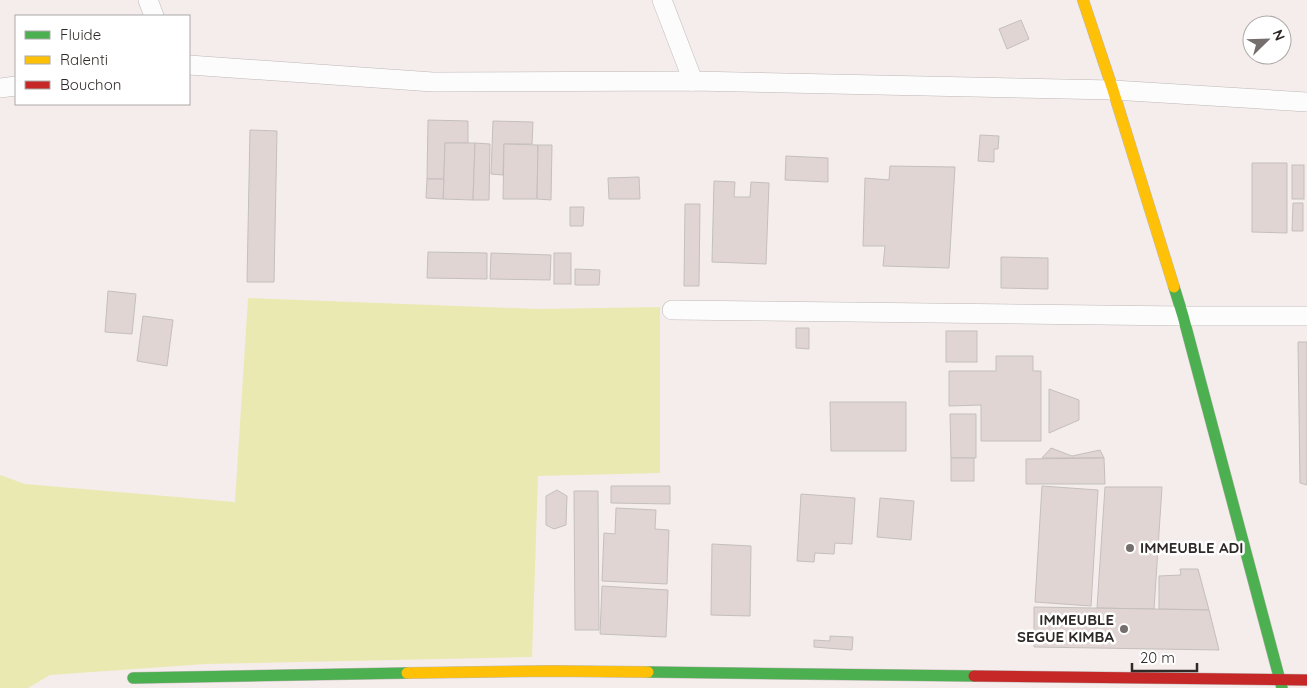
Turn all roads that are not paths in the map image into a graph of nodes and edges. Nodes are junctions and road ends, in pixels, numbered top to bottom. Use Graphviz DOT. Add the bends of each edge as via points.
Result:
graph roads {
  1 [pos="148,0"];
  2 [pos="662,0"];
  3 [pos="1083,0"];
  4 [pos="154,15"];
  5 [pos="190,66"];
  6 [pos="693,81"];
  7 [pos="15,86"];
  8 [pos="0,88"];
  9 [pos="1114,90"];
  10 [pos="1307,102"];
  11 [pos="672,310"];
  12 [pos="1183,316"];
  13 [pos="1307,316"];
  14 [pos="133,678"];
  15 [pos="1307,680"];
  16 [pos="1281,684"];
  1 -- 4 [label="street"];
  2 -- 6 [label="street"];
  3 -- 9 [label="street"];
  5 -- 6 [label="street" via="434,82"];
  6 -- 9 [label="street"];
  7 -- 8 [label="street"];
  9 -- 10 [label="street"];
  9 -- 12 [label="street"];
  11 -- 12 [label="street"];
  12 -- 13 [label="street"];
  12 -- 16 [label="street"];
  14 -- 16 [label="street" via="553,671"];
  15 -- 16 [label="street"];
}
